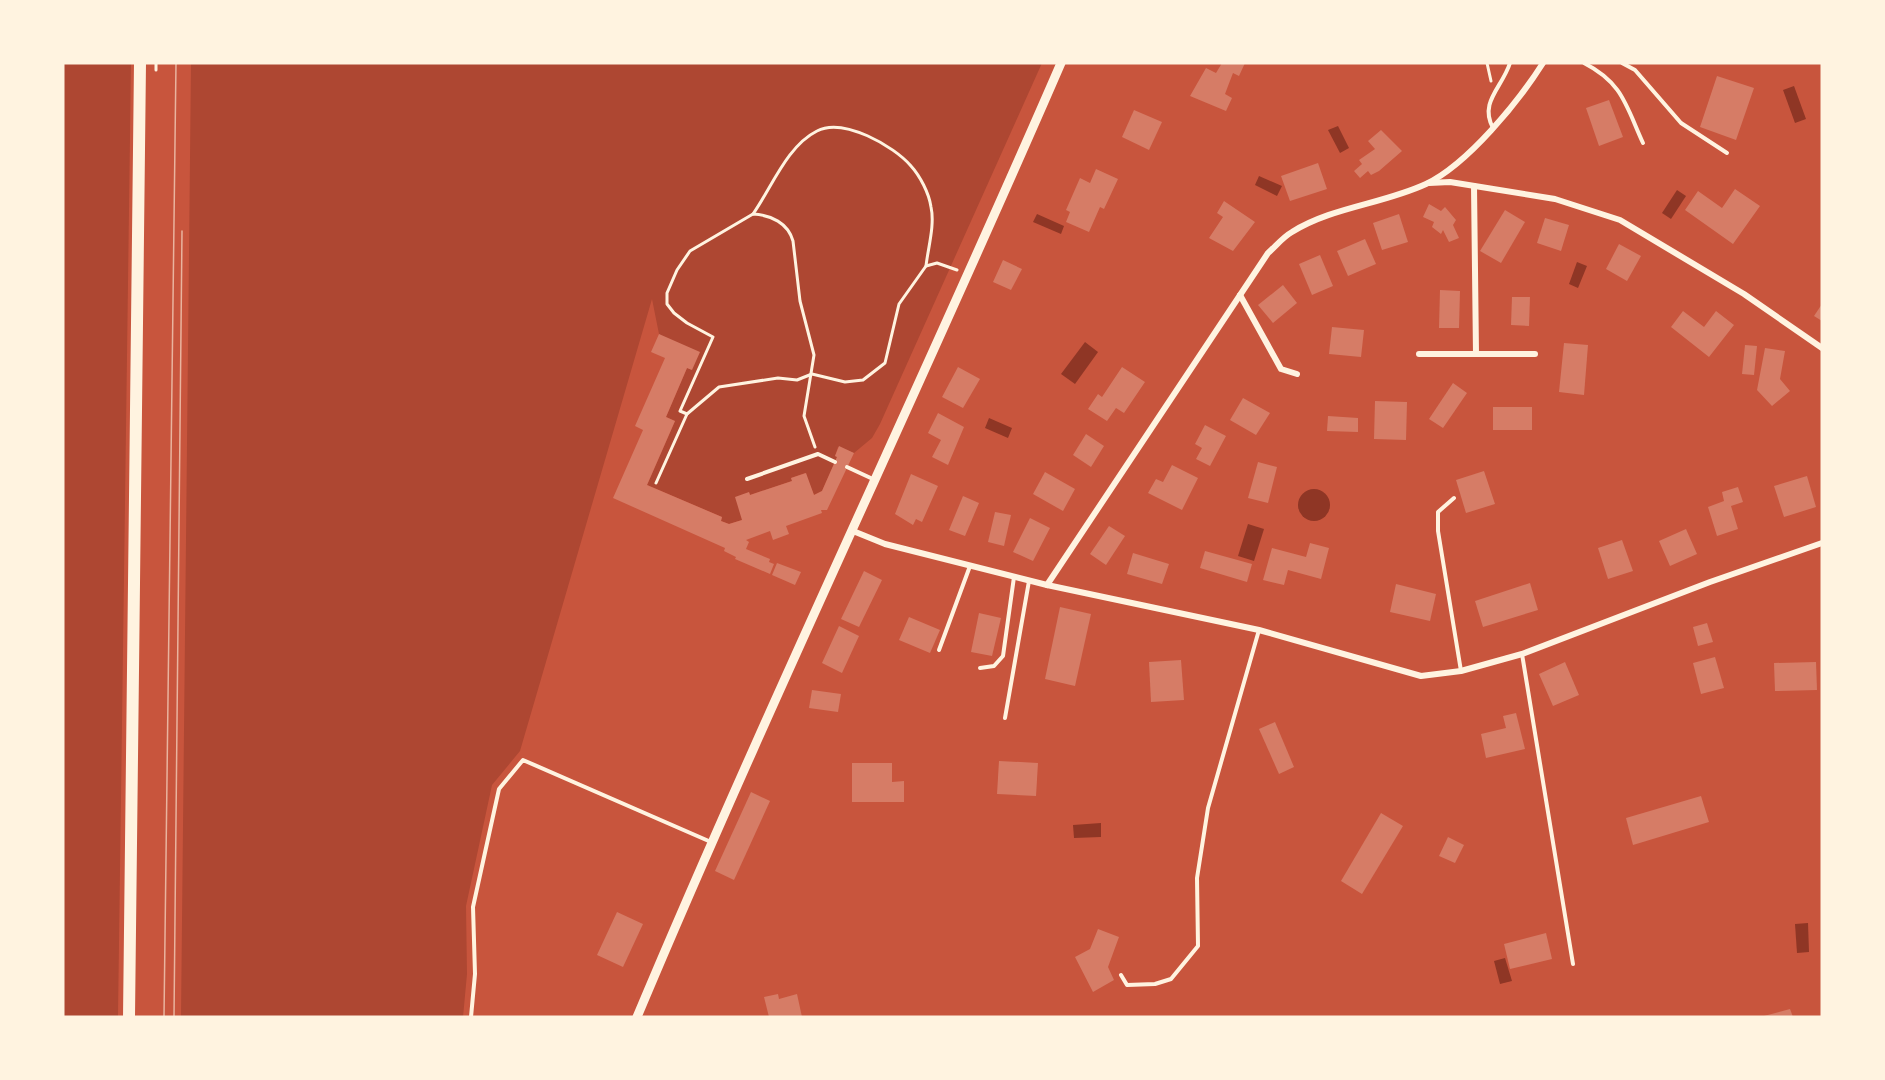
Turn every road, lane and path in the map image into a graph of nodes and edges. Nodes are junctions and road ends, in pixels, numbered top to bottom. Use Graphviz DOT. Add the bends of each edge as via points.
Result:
graph roads {
  1 [pos="141,63"];
  2 [pos="1061,63"];
  3 [pos="1510,63"];
  4 [pos="1543,63"];
  5 [pos="1584,63"];
  6 [pos="1622,63"];
  7 [pos="1493,128"];
  8 [pos="1643,143"];
  9 [pos="1727,153"];
  10 [pos="1428,183"];
  11 [pos="1474,186"];
  12 [pos="753,214"];
  13 [pos="926,266"];
  14 [pos="967,275"];
  15 [pos="1240,295"];
  16 [pos="1822,348"];
  17 [pos="1419,354"];
  18 [pos="1476,354"];
  19 [pos="1535,354"];
  20 [pos="812,374"];
  21 [pos="1297,374"];
  22 [pos="687,414"];
  23 [pos="818,454"];
  24 [pos="835,462"];
  25 [pos="847,467"];
  26 [pos="747,478"];
  27 [pos="876,480"];
  28 [pos="657,483"];
  29 [pos="1454,498"];
  30 [pos="853,531"];
  31 [pos="1822,543"];
  32 [pos="970,566"];
  33 [pos="1014,577"];
  34 [pos="1029,581"];
  35 [pos="1047,585"];
  36 [pos="1259,630"];
  37 [pos="939,650"];
  38 [pos="1522,654"];
  39 [pos="980,668"];
  40 [pos="1461,671"];
  41 [pos="1005,718"];
  42 [pos="711,842"];
  43 [pos="1573,964"];
  44 [pos="1121,975"];
  45 [pos="129,1017"];
  46 [pos="471,1017"];
  47 [pos="637,1017"];
  1 -- 45 [label="main road"];
  2 -- 14 [label="street"];
  3 -- 7 [label="lane" via="1489,103 1487,116"];
  4 -- 7 [label="street" via="1522,96"];
  5 -- 8 [label="lane" via="1604,73 1617,86"];
  6 -- 9 [label="lane" via="1635,70 1681,123"];
  7 -- 10 [label="street"];
  10 -- 11 [label="street"];
  10 -- 15 [label="street" via="1291,232 1268,253"];
  11 -- 16 [label="street" via="1555,199 1620,220 1744,294"];
  11 -- 18 [label="street"];
  12 -- 13 [label="path" via="788,159 807,138 826,127 848,129 889,147 915,171 932,210"];
  12 -- 20 [label="path" via="776,220 792,235 800,301 813,355"];
  12 -- 22 [label="path" via="690,251 667,293 666,301 674,312 713,337 680,411"];
  13 -- 14 [label="path" via="937,262"];
  13 -- 20 [label="path" via="899,304 883,366 854,382"];
  14 -- 27 [label="street"];
  15 -- 21 [label="street" via="1281,369"];
  15 -- 35 [label="street"];
  17 -- 18 [label="street"];
  18 -- 19 [label="street"];
  20 -- 22 [label="path" via="798,380 778,378 719,387"];
  20 -- 23 [label="path" via="804,420"];
  22 -- 28 [label="path"];
  23 -- 24 [label="lane"];
  23 -- 26 [label="lane"];
  25 -- 27 [label="lane"];
  27 -- 30 [label="street"];
  29 -- 40 [label="lane" via="1438,512 1438,531"];
  30 -- 32 [label="street" via="885,544"];
  30 -- 42 [label="street"];
  31 -- 38 [label="street"];
  32 -- 33 [label="street"];
  32 -- 37 [label="lane"];
  33 -- 34 [label="street"];
  33 -- 39 [label="lane" via="1003,656 994,666"];
  34 -- 35 [label="street"];
  34 -- 41 [label="lane"];
  35 -- 36 [label="street"];
  36 -- 40 [label="street" via="1421,676"];
  36 -- 44 [label="lane" via="1208,808 1197,878 1198,945 1171,979 1128,985"];
  38 -- 40 [label="street"];
  38 -- 43 [label="lane"];
  42 -- 46 [label="lane" via="522,760 499,789 473,907"];
  42 -- 47 [label="street"];
}
